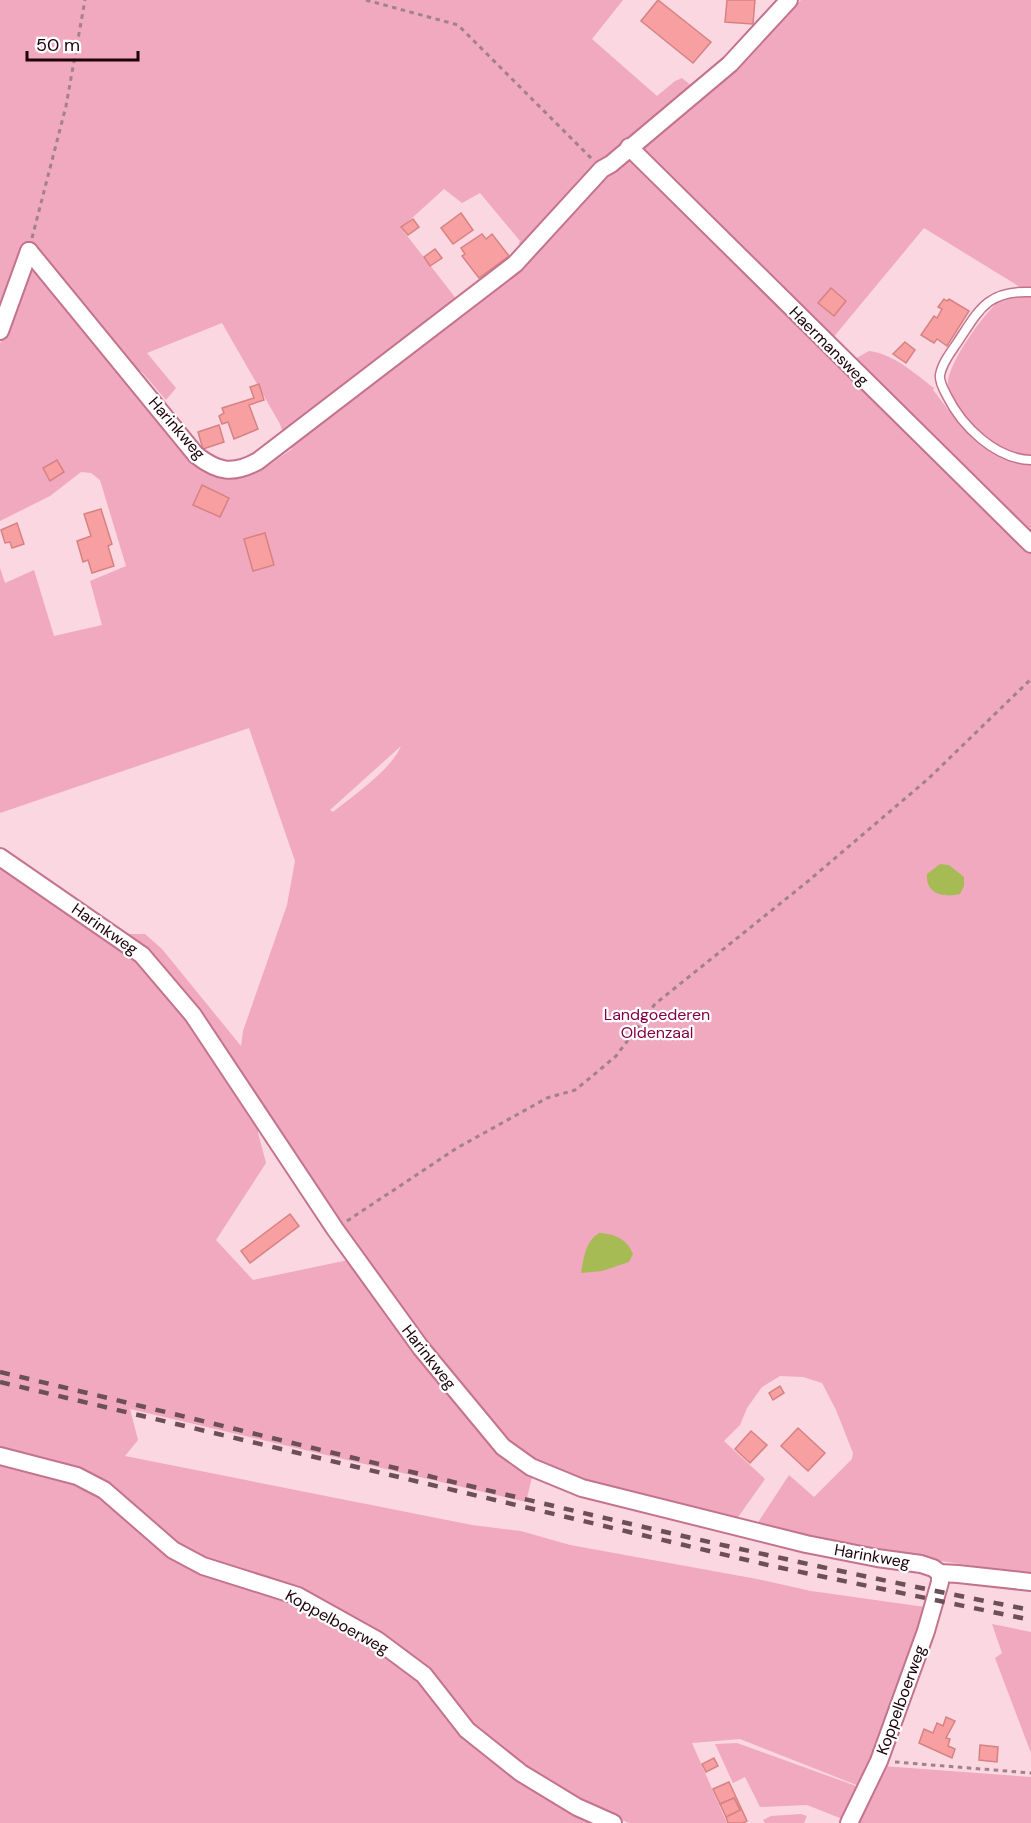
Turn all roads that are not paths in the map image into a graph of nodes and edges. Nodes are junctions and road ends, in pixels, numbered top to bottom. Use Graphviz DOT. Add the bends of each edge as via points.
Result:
graph roads {
  1 [pos="789,0"];
  2 [pos="629,147"];
  3 [pos="1031,292"];
  4 [pos="0,331"];
  5 [pos="1031,460"];
  6 [pos="1031,544"];
  7 [pos="0,857"];
  8 [pos="0,1456"];
  9 [pos="940,1573"];
  10 [pos="1031,1582"];
  11 [pos="613,1823"];
  12 [pos="849,1823"];
  1 -- 2 [label="street" via="730,64"];
  2 -- 4 [label="street, Harinkweg" via="602,169 515,264 246,468 220,469 196,455 29,251"];
  2 -- 6 [label="street, Haermansweg"];
  3 -- 5 [label="lane" via="1014,292 981,307 940,376 955,411 978,435 999,450"];
  7 -- 9 [label="street, Harinkweg" via="142,955 193,1016 335,1229 421,1348 503,1447 531,1467 582,1488 806,1544 928,1566"];
  8 -- 11 [label="street, Koppelboerweg" via="77,1476 123,1504 172,1550 203,1566 297,1596 377,1640 424,1675 467,1730 521,1773 577,1807"];
  9 -- 10 [label="street, Harinkweg"];
  9 -- 12 [label="street, Koppelboerweg" via="926,1630 879,1761"];
}
